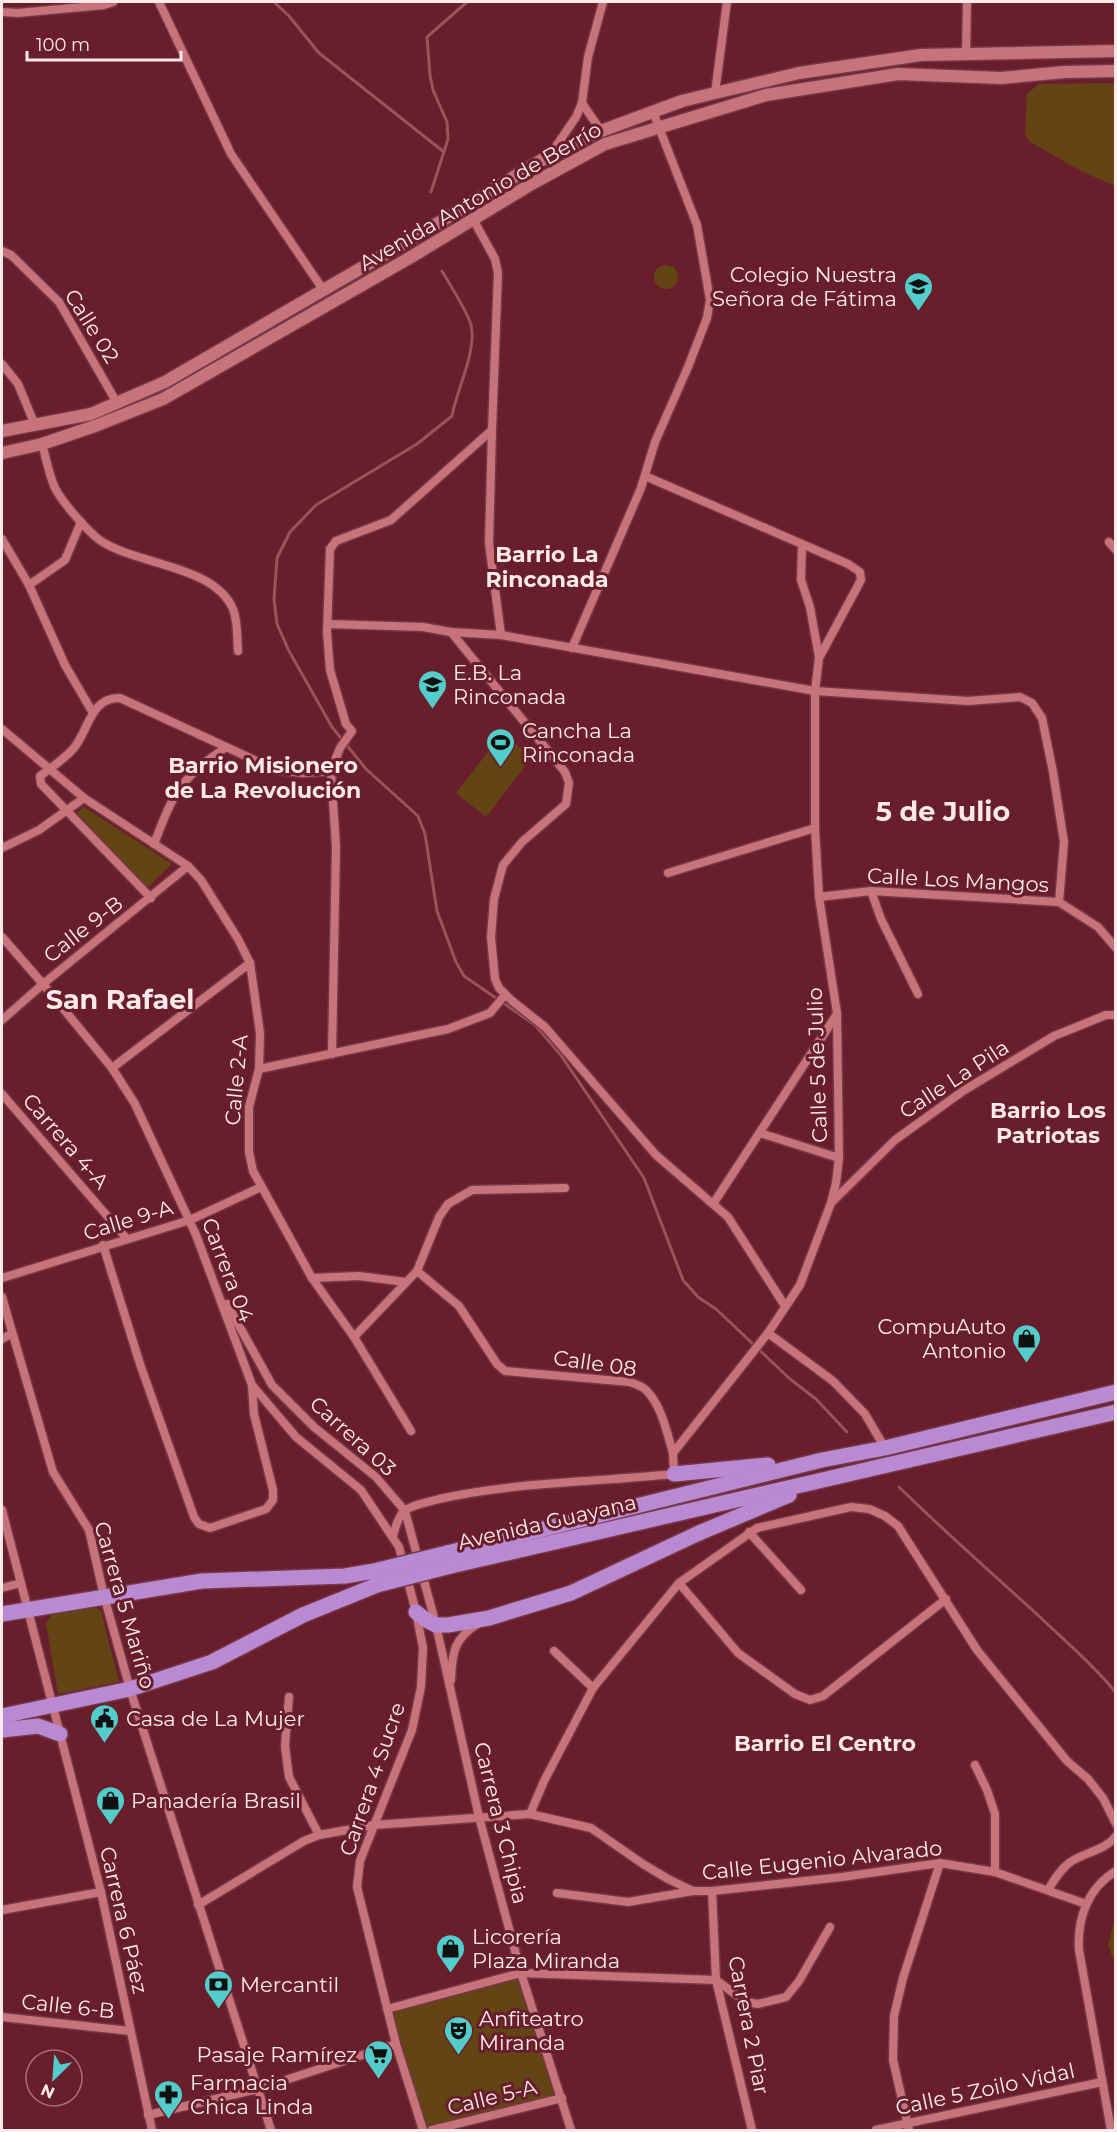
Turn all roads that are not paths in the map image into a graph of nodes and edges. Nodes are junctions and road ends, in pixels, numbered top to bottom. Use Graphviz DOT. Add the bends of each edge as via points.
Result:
graph roads {
  1 [pos="113,2"];
  2 [pos="159,2"];
  3 [pos="603,2"];
  4 [pos="726,2"];
  5 [pos="967,2"];
  6 [pos="2,12"];
  7 [pos="1116,51"];
  8 [pos="966,54"];
  9 [pos="1116,71"];
  10 [pos="715,93"];
  11 [pos="582,103"];
  12 [pos="653,112"];
  13 [pos="660,127"];
  14 [pos="601,131"];
  15 [pos="550,155"];
  16 [pos="473,219"];
  17 [pos="2,251"];
  18 [pos="324,291"];
  19 [pos="2,364"];
  20 [pos="117,403"];
  21 [pos="35,425"];
  22 [pos="492,429"];
  23 [pos="2,431"];
  24 [pos="42,444"];
  25 [pos="2,453"];
  26 [pos="645,476"];
  27 [pos="81,522"];
  28 [pos="2,539"];
  29 [pos="1109,542"];
  30 [pos="802,545"];
  31 [pos="1116,550"];
  32 [pos="29,585"];
  33 [pos="328,624"];
  34 [pos="451,632"];
  35 [pos="501,635"];
  36 [pos="572,648"];
  37 [pos="238,651"];
  38 [pos="819,658"];
  39 [pos="815,691"];
  40 [pos="93,713"];
  41 [pos="2,729"];
  42 [pos="225,748"];
  43 [pos="49,769"];
  44 [pos="331,771"];
  45 [pos="84,798"];
  46 [pos="66,812"];
  47 [pos="815,828"];
  48 [pos="154,844"];
  49 [pos="2,848"];
  50 [pos="188,866"];
  51 [pos="668,873"];
  52 [pos="871,891"];
  53 [pos="819,897"];
  54 [pos="151,898"];
  55 [pos="1059,902"];
  56 [pos="2,937"];
  57 [pos="1116,948"];
  58 [pos="250,963"];
  59 [pos="43,984"];
  60 [pos="918,994"];
  61 [pos="503,997"];
  62 [pos="837,1013"];
  63 [pos="1116,1015"];
  64 [pos="2,1020"];
  65 [pos="332,1054"];
  66 [pos="112,1068"];
  67 [pos="259,1069"];
  68 [pos="2,1094"];
  69 [pos="760,1133"];
  70 [pos="839,1158"];
  71 [pos="261,1187"];
  72 [pos="565,1188"];
  73 [pos="831,1203"];
  74 [pos="713,1204"];
  75 [pos="190,1220"];
  76 [pos="127,1239"];
  77 [pos="104,1245"];
  78 [pos="417,1271"];
  79 [pos="2,1278"];
  80 [pos="312,1278"];
  81 [pos="405,1282"];
  82 [pos="217,1288"];
  83 [pos="2,1297"];
  84 [pos="785,1306"];
  85 [pos="11,1334"];
  86 [pos="354,1337"];
  87 [pos="764,1337"];
  88 [pos="2,1339"];
  89 [pos="252,1385"];
  90 [pos="1116,1392"];
  91 [pos="1116,1412"];
  92 [pos="411,1431"];
  93 [pos="885,1448"];
  94 [pos="674,1453"];
  95 [pos="822,1460"];
  96 [pos="674,1474"];
  97 [pos="828,1479"];
  98 [pos="2,1510"];
  99 [pos="405,1511"];
  100 [pos="749,1532"];
  101 [pos="393,1536"];
  102 [pos="449,1560"];
  103 [pos="375,1578"];
  104 [pos="21,1583"];
  105 [pos="679,1583"];
  106 [pos="2,1588"];
  107 [pos="801,1590"];
  108 [pos="104,1596"];
  109 [pos="946,1599"];
  110 [pos="27,1608"];
  111 [pos="416,1612"];
  112 [pos="2,1614"];
  113 [pos="489,1618"];
  114 [pos="436,1624"];
  115 [pos="554,1652"];
  116 [pos="592,1688"];
  117 [pos="130,1689"];
  118 [pos="451,1692"];
  119 [pos="290,1697"];
  120 [pos="52,1704"];
  121 [pos="20,1712"];
  122 [pos="2,1716"];
  123 [pos="2,1724"];
  124 [pos="2,1730"];
  125 [pos="60,1734"];
  126 [pos="975,1765"];
  127 [pos="530,1814"];
  128 [pos="479,1817"];
  129 [pos="1116,1824"];
  130 [pos="374,1825"];
  131 [pos="319,1835"];
  132 [pos="1116,1836"];
  133 [pos="940,1863"];
  134 [pos="995,1872"];
  135 [pos="1112,1873"];
  136 [pos="1048,1890"];
  137 [pos="693,1891"];
  138 [pos="712,1891"];
  139 [pos="100,1892"];
  140 [pos="557,1893"];
  141 [pos="1086,1904"];
  142 [pos="198,1905"];
  143 [pos="2,1910"];
  144 [pos="830,1927"];
  145 [pos="521,1973"];
  146 [pos="717,1980"];
  147 [pos="387,2009"];
  148 [pos="2,2017"];
  149 [pos="130,2031"];
  150 [pos="396,2044"];
  151 [pos="1102,2082"];
  152 [pos="258,2089"];
  153 [pos="561,2098"];
  154 [pos="148,2115"];
  155 [pos="908,2127"];
  156 [pos="152,2130"];
  157 [pos="271,2130"];
  158 [pos="423,2130"];
  159 [pos="432,2130"];
  160 [pos="571,2130"];
  161 [pos="752,2130"];
  162 [pos="876,2130"];
  163 [pos="1111,2130"];
  1 -- 6 [label="street"];
  2 -- 18 [label="street" via="231,154"];
  3 -- 11 [label="street" via="588,57"];
  4 -- 10 [label="street"];
  5 -- 8 [label="street"];
  7 -- 8 [label="street, Avenida Antonio de Berrío"];
  8 -- 10 [label="street, Avenida Antonio de Berrío" via="885,59"];
  9 -- 13 [label="street, Avenida Antonio de Berrío" via="1001,78 898,74 766,95"];
  10 -- 12 [label="street, Avenida Antonio de Berrío"];
  11 -- 14 [label="street"];
  11 -- 15 [label="street"];
  12 -- 13 [label="street"];
  12 -- 14 [label="street, Avenida Antonio de Berrío"];
  13 -- 16 [label="street, Avenida Antonio de Berrío" via="605,144"];
  13 -- 26 [label="street" via="697,225 710,300 707,318 655,442"];
  14 -- 15 [label="street, Avenida Antonio de Berrío"];
  15 -- 18 [label="street, Avenida Antonio de Berrío"];
  16 -- 22 [label="street" via="495,258 498,273"];
  16 -- 24 [label="street, Avenida Antonio de Berrío" via="163,399"];
  17 -- 20 [label="street, Calle 02" via="11,255 59,302"];
  18 -- 20 [label="street, Avenida Antonio de Berrío" via="165,382"];
  19 -- 21 [label="street" via="18,384"];
  20 -- 21 [label="street, Avenida Antonio de Berrío" via="91,414"];
  21 -- 23 [label="street, Avenida Antonio de Berrío"];
  22 -- 33 [label="street" via="392,520 333,544 329,554"];
  22 -- 35 [label="street" via="489,543"];
  24 -- 25 [label="street, Avenida Antonio de Berrío"];
  24 -- 27 [label="street" via="55,488"];
  26 -- 30 [label="street"];
  26 -- 36 [label="street"];
  27 -- 32 [label="street" via="65,560"];
  27 -- 37 [label="street" via="118,551 192,575 216,589 234,611"];
  28 -- 32 [label="street"];
  29 -- 31 [label="street"];
  30 -- 38 [label="street" via="801,580"];
  30 -- 38 [label="street, Calle 5 de Julio" via="860,572 861,580"];
  32 -- 40 [label="street" via="65,665"];
  33 -- 34 [label="street" via="423,627"];
  33 -- 44 [label="street" via="330,670 346,724 352,730"];
  34 -- 35 [label="street"];
  34 -- 61 [label="street" via="565,772 569,783 566,804 522,842 503,865 494,899 491,937 495,979"];
  35 -- 36 [label="street"];
  36 -- 39 [label="street"];
  38 -- 39 [label="street, Calle 5 de Julio"];
  39 -- 47 [label="street, Calle 5 de Julio"];
  39 -- 55 [label="street" via="968,701 1020,697 1032,703 1042,718 1064,842"];
  40 -- 42 [label="street" via="110,698 120,698"];
  40 -- 43 [label="street" via="72,750"];
  41 -- 43 [label="street, Calle 2-A"];
  42 -- 44 [label="street" via="276,770"];
  42 -- 48 [label="street" via="196,768 177,790"];
  43 -- 45 [label="street, Calle 2-A"];
  43 -- 46 [label="street" via="40,776 41,784"];
  44 -- 65 [label="street" via="336,847"];
  45 -- 46 [label="street"];
  45 -- 48 [label="street, Calle 2-A"];
  46 -- 49 [label="street"];
  46 -- 54 [label="street"];
  47 -- 51 [label="street"];
  47 -- 53 [label="street, Calle 5 de Julio"];
  48 -- 50 [label="street, Calle 2-A"];
  50 -- 54 [label="street, Calle 9-B"];
  50 -- 58 [label="street, Calle 2-A" via="201,880"];
  52 -- 53 [label="street, Calle Los Mangos"];
  52 -- 55 [label="street, Calle Los Mangos"];
  52 -- 60 [label="street"];
  53 -- 62 [label="street, Calle 5 de Julio"];
  54 -- 59 [label="street, Calle 9-B"];
  55 -- 57 [label="street, Calle Los Mangos" via="1098,927"];
  56 -- 59 [label="street, Carrera 04"];
  58 -- 66 [label="street"];
  58 -- 67 [label="street, Calle 2-A" via="260,1033"];
  59 -- 64 [label="street, Calle 9-B"];
  59 -- 66 [label="street, Carrera 04"];
  61 -- 65 [label="street" via="490,1013 448,1029"];
  61 -- 74 [label="street" via="545,1027 656,1155"];
  62 -- 69 [label="street"];
  62 -- 70 [label="street, Calle 5 de Julio"];
  63 -- 73 [label="street, Calle La Pila" via="1106,1015 1054,1036 963,1091 895,1140"];
  65 -- 67 [label="street"];
  66 -- 75 [label="street, Carrera 04" via="135,1104"];
  67 -- 71 [label="street, Calle 2-A" via="249,1107 249,1152"];
  68 -- 76 [label="street, Carrera 4-A"];
  69 -- 70 [label="street"];
  69 -- 74 [label="street"];
  70 -- 73 [label="street, Calle 5 de Julio"];
  71 -- 75 [label="street, Calle 9-A"];
  71 -- 80 [label="street, Calle 2-A"];
  72 -- 78 [label="street" via="472,1190 458,1197 439,1217"];
  73 -- 84 [label="street, Calle 5 de Julio" via="800,1285"];
  74 -- 84 [label="street" via="728,1216"];
  75 -- 76 [label="street, Calle 9-A"];
  75 -- 82 [label="street, Carrera 04"];
  76 -- 77 [label="street, Calle 9-A"];
  77 -- 79 [label="street, Calle 9-A"];
  77 -- 89 [label="street" via="140,1364 194,1517 210,1528 266,1509 273,1500 254,1414"];
  78 -- 81 [label="street"];
  78 -- 94 [label="street, Calle 08" via="459,1306 497,1364 506,1371 630,1382 646,1389 656,1403"];
  80 -- 81 [label="street" via="359,1276"];
  80 -- 86 [label="street, Calle 2-A"];
  81 -- 86 [label="street"];
  82 -- 89 [label="street, Carrera 04"];
  82 -- 99 [label="street, Carrera 03" via="272,1384 314,1427 376,1477"];
  83 -- 85 [label="street, Carrera 5 Mariño"];
  84 -- 87 [label="street, Calle 5 de Julio"];
  85 -- 88 [label="street"];
  85 -- 108 [label="street, Carrera 5 Mariño" via="52,1472 89,1530"];
  86 -- 92 [label="street, Calle 2-A"];
  87 -- 93 [label="street" via="833,1380 865,1414"];
  87 -- 94 [label="street, Calle 5 de Julio"];
  89 -- 101 [label="street, Carrera 04" via="296,1437 361,1490"];
  90 -- 93 [label="highway, Avenida Guayana"];
  91 -- 97 [label="highway, Avenida Guayana"];
  93 -- 95 [label="highway, Avenida Guayana"];
  94 -- 96 [label="street"];
  95 -- 96 [label="highway"];
  95 -- 102 [label="highway, Avenida Guayana"];
  96 -- 99 [label="street" via="469,1493"];
  97 -- 102 [label="highway, Avenida Guayana"];
  97 -- 113 [label="highway" via="571,1593"];
  98 -- 104 [label="street, Carrera 6 Páez"];
  99 -- 101 [label="street"];
  99 -- 114 [label="street, Carrera 03"];
  100 -- 105 [label="street"];
  100 -- 107 [label="street"];
  100 -- 109 [label="street" via="851,1507 869,1509 898,1526"];
  101 -- 111 [label="street, Carrera 04"];
  102 -- 103 [label="highway, Avenida Guayana, bridge"];
  103 -- 108 [label="highway, Avenida Guayana" via="202,1581"];
  103 -- 117 [label="highway, Avenida Guayana" via="212,1662"];
  104 -- 106 [label="street"];
  104 -- 110 [label="street, Carrera 6 Páez"];
  105 -- 109 [label="street" via="738,1653 795,1694 810,1700 823,1696"];
  105 -- 116 [label="street"];
  108 -- 110 [label="highway, Avenida Guayana"];
  108 -- 117 [label="street, Carrera 5 Mariño"];
  109 -- 129 [label="street" via="978,1650 1067,1761 1103,1798"];
  110 -- 112 [label="highway, Avenida Guayana"];
  110 -- 120 [label="street, Carrera 6 Páez"];
  111 -- 114 [label="highway"];
  111 -- 130 [label="street, Carrera 4 Sucre" via="423,1648 421,1687 412,1730"];
  113 -- 114 [label="highway"];
  113 -- 118 [label="street" via="466,1632 457,1643"];
  114 -- 118 [label="street, Carrera 3 Chipia"];
  115 -- 116 [label="street"];
  116 -- 127 [label="street"];
  117 -- 120 [label="highway, Avenida Guayana"];
  117 -- 142 [label="street, Carrera 5 Mariño"];
  118 -- 128 [label="street, Carrera 3 Chipia"];
  119 -- 131 [label="street" via="285,1746 289,1777"];
  120 -- 121 [label="highway, Avenida Guayana"];
  120 -- 125 [label="street, Carrera 6 Páez"];
  121 -- 122 [label="highway, Avenida Guayana"];
  121 -- 123 [label="highway"];
  124 -- 125 [label="highway" via="38,1726"];
  125 -- 139 [label="street, Carrera 6 Páez"];
  126 -- 134 [label="street" via="995,1814"];
  127 -- 128 [label="street, Calle Eugenio Alvarado"];
  127 -- 137 [label="street, Calle Eugenio Alvarado" via="591,1828 643,1864"];
  128 -- 130 [label="street, Calle Eugenio Alvarado"];
  128 -- 145 [label="street, Carrera 3 Chipia"];
  130 -- 131 [label="street, Calle Eugenio Alvarado"];
  130 -- 147 [label="street, Carrera 4 Sucre" via="360,1861 357,1887"];
  131 -- 142 [label="street, Calle Eugenio Alvarado"];
  132 -- 136 [label="street" via="1110,1844 1068,1863"];
  133 -- 134 [label="street, Calle Eugenio Alvarado"];
  133 -- 138 [label="street, Calle Eugenio Alvarado"];
  133 -- 155 [label="street" via="894,2016 894,2060"];
  134 -- 136 [label="street, Calle Eugenio Alvarado"];
  135 -- 141 [label="street" via="1096,1887"];
  136 -- 141 [label="street, Calle Eugenio Alvarado"];
  137 -- 138 [label="street, Calle Eugenio Alvarado"];
  137 -- 140 [label="street" via="628,1902"];
  138 -- 146 [label="street, Carrera 2 Piar"];
  139 -- 143 [label="street"];
  139 -- 149 [label="street, Carrera 6 Páez"];
  141 -- 151 [label="street" via="1079,1923 1078,1950"];
  142 -- 152 [label="street, Carrera 5 Mariño"];
  144 -- 146 [label="street" via="786,1997 758,2004 746,2002"];
  145 -- 146 [label="street"];
  145 -- 147 [label="street"];
  145 -- 153 [label="street, Carrera 3 Chipia"];
  146 -- 161 [label="street, Carrera 2 Piar"];
  147 -- 150 [label="street, Carrera 4 Sucre"];
  148 -- 149 [label="street, Calle 6-B"];
  149 -- 154 [label="street, Carrera 6 Páez"];
  150 -- 152 [label="street"];
  150 -- 158 [label="street, Carrera 4 Sucre"];
  151 -- 155 [label="street, Calle 5 Zoilo Vidal"];
  151 -- 163 [label="street"];
  152 -- 154 [label="street"];
  152 -- 157 [label="street, Carrera 5 Mariño"];
  153 -- 159 [label="street, Calle 5-A"];
  153 -- 160 [label="street, Carrera 3 Chipia"];
  154 -- 156 [label="street, Carrera 6 Páez"];
  155 -- 162 [label="street, Calle 5 Zoilo Vidal"];
}
